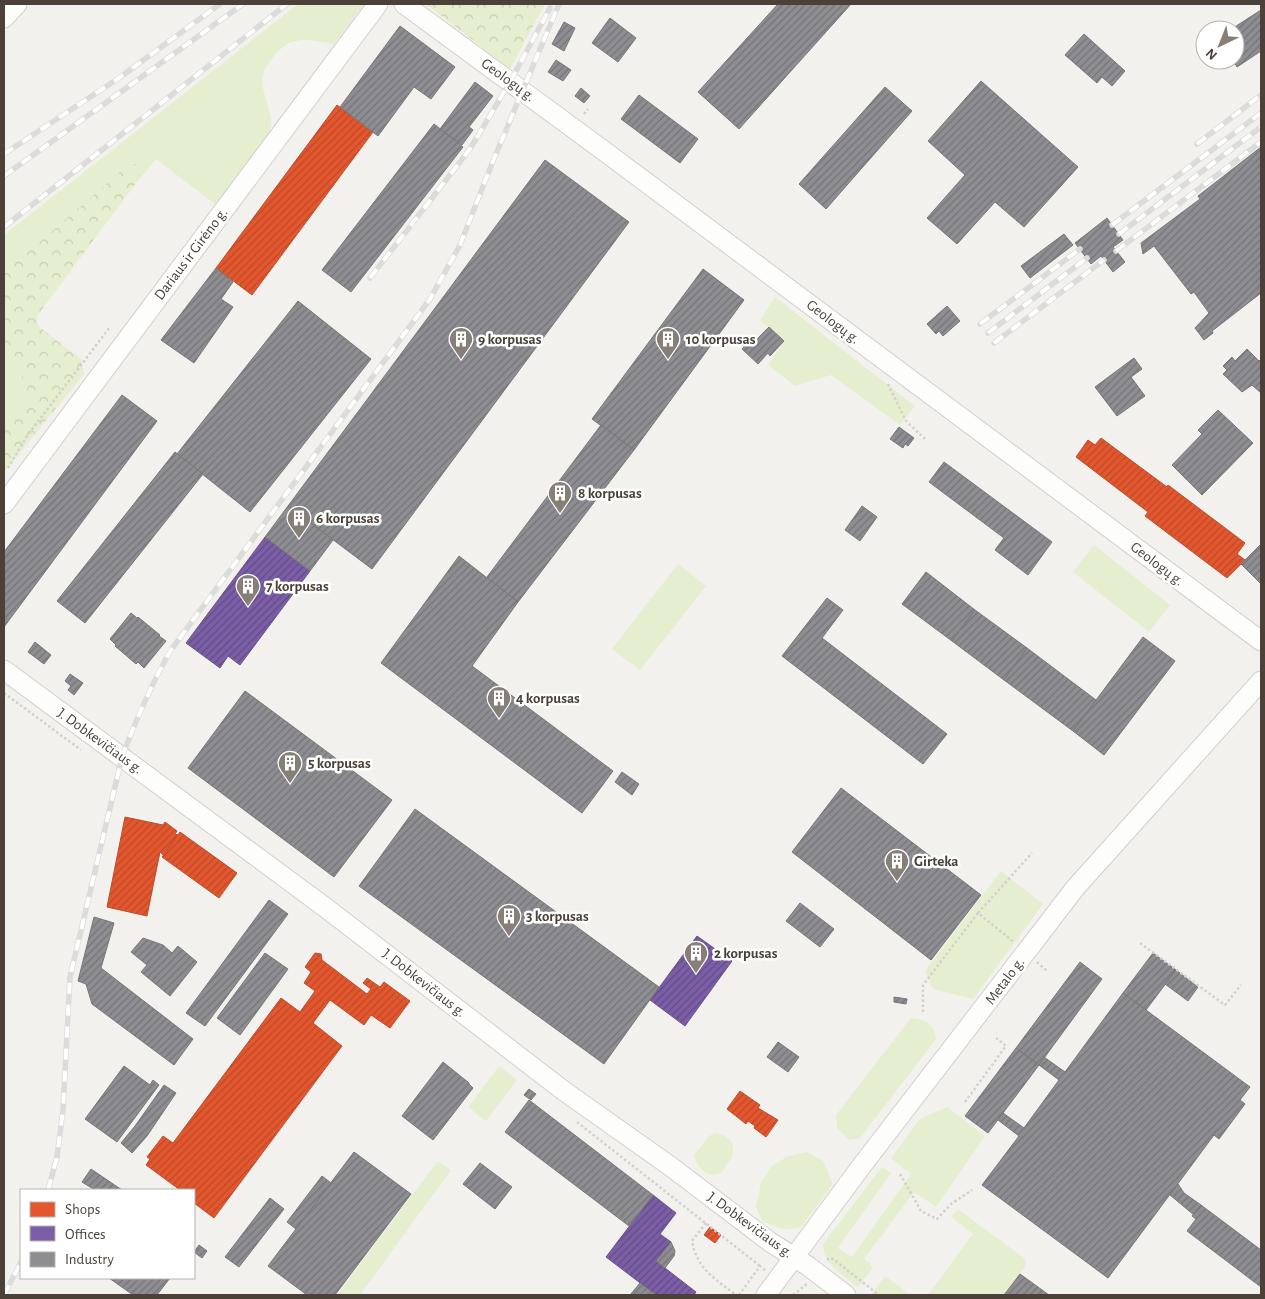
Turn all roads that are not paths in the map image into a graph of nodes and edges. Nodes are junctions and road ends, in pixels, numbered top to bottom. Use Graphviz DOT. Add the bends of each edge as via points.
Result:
graph roads {
  1 [pos="17,4"];
  2 [pos="378,4"];
  3 [pos="404,4"];
  4 [pos="4,18"];
  5 [pos="4,504"];
  6 [pos="1261,641"];
  7 [pos="4,670"];
  8 [pos="1261,681"];
  9 [pos="795,1257"];
  10 [pos="766,1295"];
  11 [pos="846,1295"];
  1 -- 4 [label="street"];
  2 -- 5 [label="street, Dariaus ir Girėno g."];
  3 -- 6 [label="street, Geologų g."];
  7 -- 9 [label="street, J. Dobkevičiaus g." via="312,897 564,1091"];
  8 -- 9 [label="street, Metalo g." via="1097,862"];
  9 -- 10 [label="street, Metalo g."];
  9 -- 11 [label="street, J. Dobkevičiaus g."];
}
